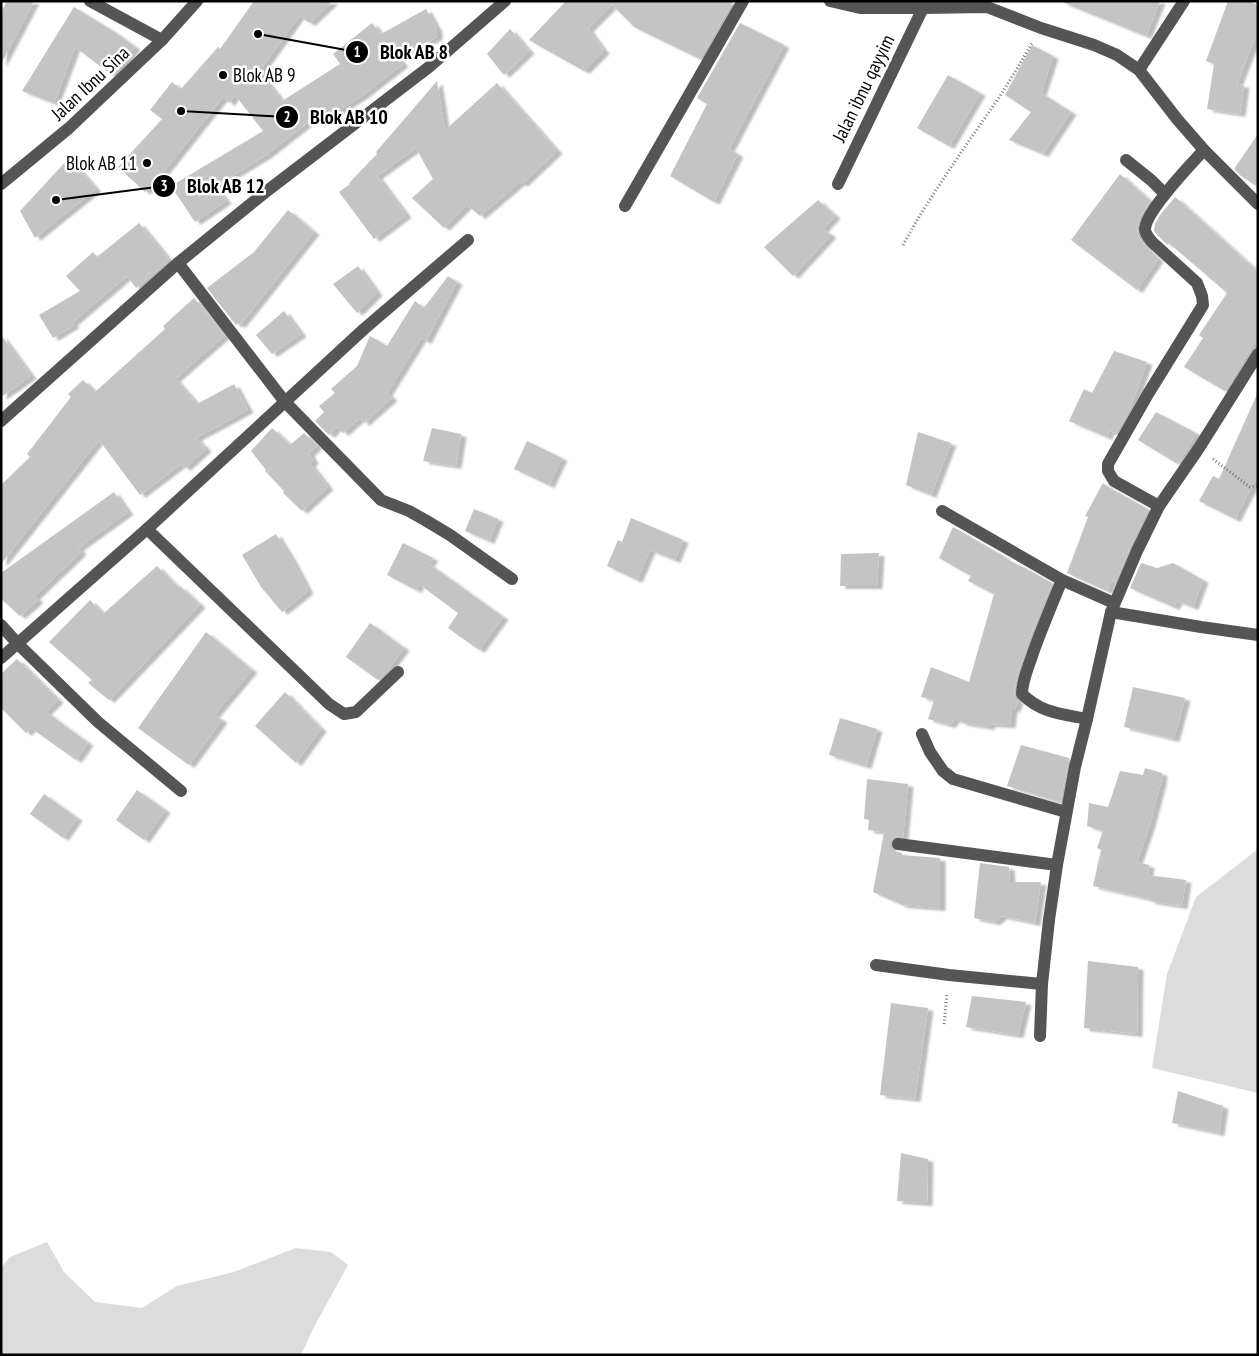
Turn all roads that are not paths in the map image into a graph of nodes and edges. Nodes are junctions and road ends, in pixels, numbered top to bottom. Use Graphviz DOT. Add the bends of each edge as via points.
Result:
graph roads {
  1 [pos="90,1"];
  2 [pos="197,1"];
  3 [pos="505,1"];
  4 [pos="743,1"];
  5 [pos="830,1"];
  6 [pos="1184,1"];
  7 [pos="988,4"];
  8 [pos="922,8"];
  9 [pos="162,40"];
  10 [pos="1139,70"];
  11 [pos="1204,150"];
  12 [pos="1126,160"];
  13 [pos="1,184"];
  14 [pos="838,184"];
  15 [pos="1165,194"];
  16 [pos="1258,204"];
  17 [pos="625,206"];
  18 [pos="468,240"];
  19 [pos="178,263"];
  20 [pos="1258,354"];
  21 [pos="285,402"];
  22 [pos="1,421"];
  23 [pos="1159,506"];
  24 [pos="942,511"];
  25 [pos="147,529"];
  26 [pos="512,579"];
  27 [pos="1062,580"];
  28 [pos="1113,608"];
  29 [pos="1,625"];
  30 [pos="1258,634"];
  31 [pos="18,644"];
  32 [pos="1,658"];
  33 [pos="398,672"];
  34 [pos="1087,719"];
  35 [pos="922,734"];
  36 [pos="181,791"];
  37 [pos="1066,812"];
  38 [pos="898,844"];
  39 [pos="1057,865"];
  40 [pos="876,965"];
  41 [pos="1042,984"];
  42 [pos="1040,1036"];
  1 -- 9 [label="street"];
  2 -- 9 [label="street, Jalan Ibnu Sina"];
  3 -- 19 [label="street" via="429,66"];
  4 -- 17 [label="street"];
  5 -- 8 [label="street" via="860,8"];
  6 -- 10 [label="street"];
  7 -- 8 [label="street"];
  7 -- 10 [label="street" via="1041,28 1102,48"];
  8 -- 14 [label="street, Jalan ibnu qayyim"];
  9 -- 13 [label="street, Jalan Ibnu Sina" via="69,128"];
  10 -- 11 [label="street"];
  11 -- 15 [label="street"];
  11 -- 16 [label="street"];
  12 -- 15 [label="street"];
  15 -- 23 [label="street" via="1146,222 1147,236 1197,284 1202,305 1108,464 1108,472 1114,481"];
  18 -- 21 [label="street"];
  19 -- 21 [label="street"];
  19 -- 22 [label="street"];
  20 -- 23 [label="street"];
  21 -- 25 [label="street"];
  21 -- 26 [label="street" via="381,500 426,520"];
  23 -- 28 [label="street"];
  24 -- 27 [label="street"];
  25 -- 31 [label="street"];
  25 -- 33 [label="street" via="329,704 344,714 356,712"];
  27 -- 28 [label="street"];
  27 -- 34 [label="street" via="1029,665 1022,694 1050,712"];
  28 -- 30 [label="street" via="1201,627"];
  28 -- 34 [label="street"];
  29 -- 31 [label="street"];
  31 -- 32 [label="street"];
  31 -- 36 [label="street" via="98,722"];
  34 -- 37 [label="street"];
  35 -- 37 [label="street" via="943,771 953,779"];
  37 -- 39 [label="street"];
  38 -- 39 [label="street"];
  39 -- 41 [label="street"];
  40 -- 41 [label="street"];
  41 -- 42 [label="street"];
}
